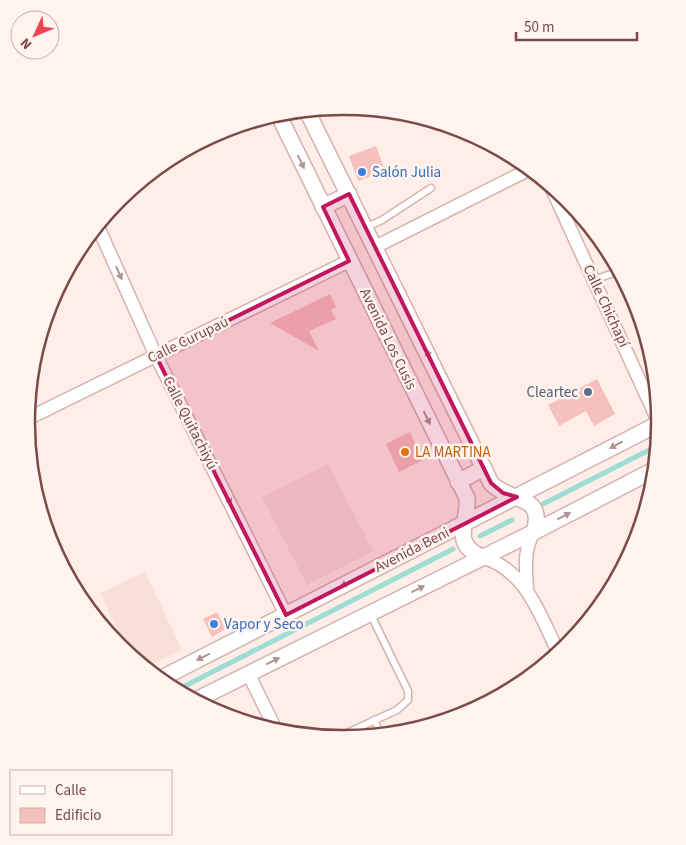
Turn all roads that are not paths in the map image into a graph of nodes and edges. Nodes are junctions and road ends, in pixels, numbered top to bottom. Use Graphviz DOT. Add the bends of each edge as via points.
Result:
graph roads {
  1 [pos="310,116"];
  2 [pos="281,120"];
  3 [pos="524,173"];
  4 [pos="431,188"];
  5 [pos="349,194"];
  6 [pos="558,202"];
  7 [pos="323,207"];
  8 [pos="366,228"];
  9 [pos="101,233"];
  10 [pos="375,247"];
  11 [pos="350,261"];
  12 [pos="613,273"];
  13 [pos="594,280"];
  14 [pos="156,356"];
  15 [pos="650,403"];
  16 [pos="35,415"];
  17 [pos="651,427"];
  18 [pos="484,468"];
  19 [pos="646,474"];
  20 [pos="458,482"];
  21 [pos="517,497"];
  22 [pos="463,525"];
  23 [pos="534,532"];
  24 [pos="482,557"];
  25 [pos="527,590"];
  26 [pos="370,613"];
  27 [pos="286,615"];
  28 [pos="555,646"];
  29 [pos="248,673"];
  30 [pos="167,675"];
  31 [pos="203,697"];
  32 [pos="374,720"];
  33 [pos="272,722"];
  34 [pos="378,728"];
  35 [pos="353,730"];
  1 -- 5 [label="street, Avenida Los Cusis"];
  2 -- 7 [label="street, Avenida Los Cusis, one-way"];
  3 -- 10 [label="street"];
  4 -- 8 [label="lane"];
  5 -- 7 [label="street"];
  5 -- 8 [label="street, Avenida Los Cusis"];
  6 -- 13 [label="street, Calle Chichapí"];
  7 -- 11 [label="street, Avenida Los Cusis"];
  8 -- 10 [label="street, Avenida Los Cusis"];
  9 -- 14 [label="street, Calle Quitachiyú, one-way"];
  18 -- 10 [label="street, Avenida Los Cusis, one-way"];
  11 -- 14 [label="street, Calle Curupaú"];
  11 -- 20 [label="street, Avenida Los Cusis, one-way"];
  12 -- 13 [label="lane"];
  13 -- 15 [label="street, Calle Chichapí"];
  14 -- 16 [label="street, Calle Curupaú"];
  14 -- 27 [label="street, Calle Quitachiyú, one-way"];
  17 -- 21 [label="street, Avenida Beni, one-way"];
  18 -- 20 [label="street"];
  18 -- 21 [label="street, Avenida Los Cusis" via="498,490"];
  23 -- 19 [label="street, one-way"];
  20 -- 22 [label="street, Avenida Los Cusis" via="467,498"];
  21 -- 22 [label="street, Avenida Beni"];
  21 -- 23 [label="street, Avenida Los Cusis" via="534,509 537,518"];
  22 -- 24 [label="street, Avenida Los Cusis" via="467,545"];
  22 -- 27 [label="street, Avenida Beni, one-way"];
  23 -- 24 [label="street"];
  23 -- 25 [label="street" via="525,558"];
  24 -- 25 [label="street" via="506,568"];
  26 -- 24 [label="street, one-way"];
  25 -- 28 [label="street"];
  29 -- 26 [label="street, one-way"];
  26 -- 32 [label="lane" via="409,697 406,704"];
  27 -- 30 [label="street, Avenida Beni, one-way"];
  29 -- 31 [label="street"];
  29 -- 33 [label="street"];
  32 -- 34 [label="lane"];
  32 -- 35 [label="lane"];
}
